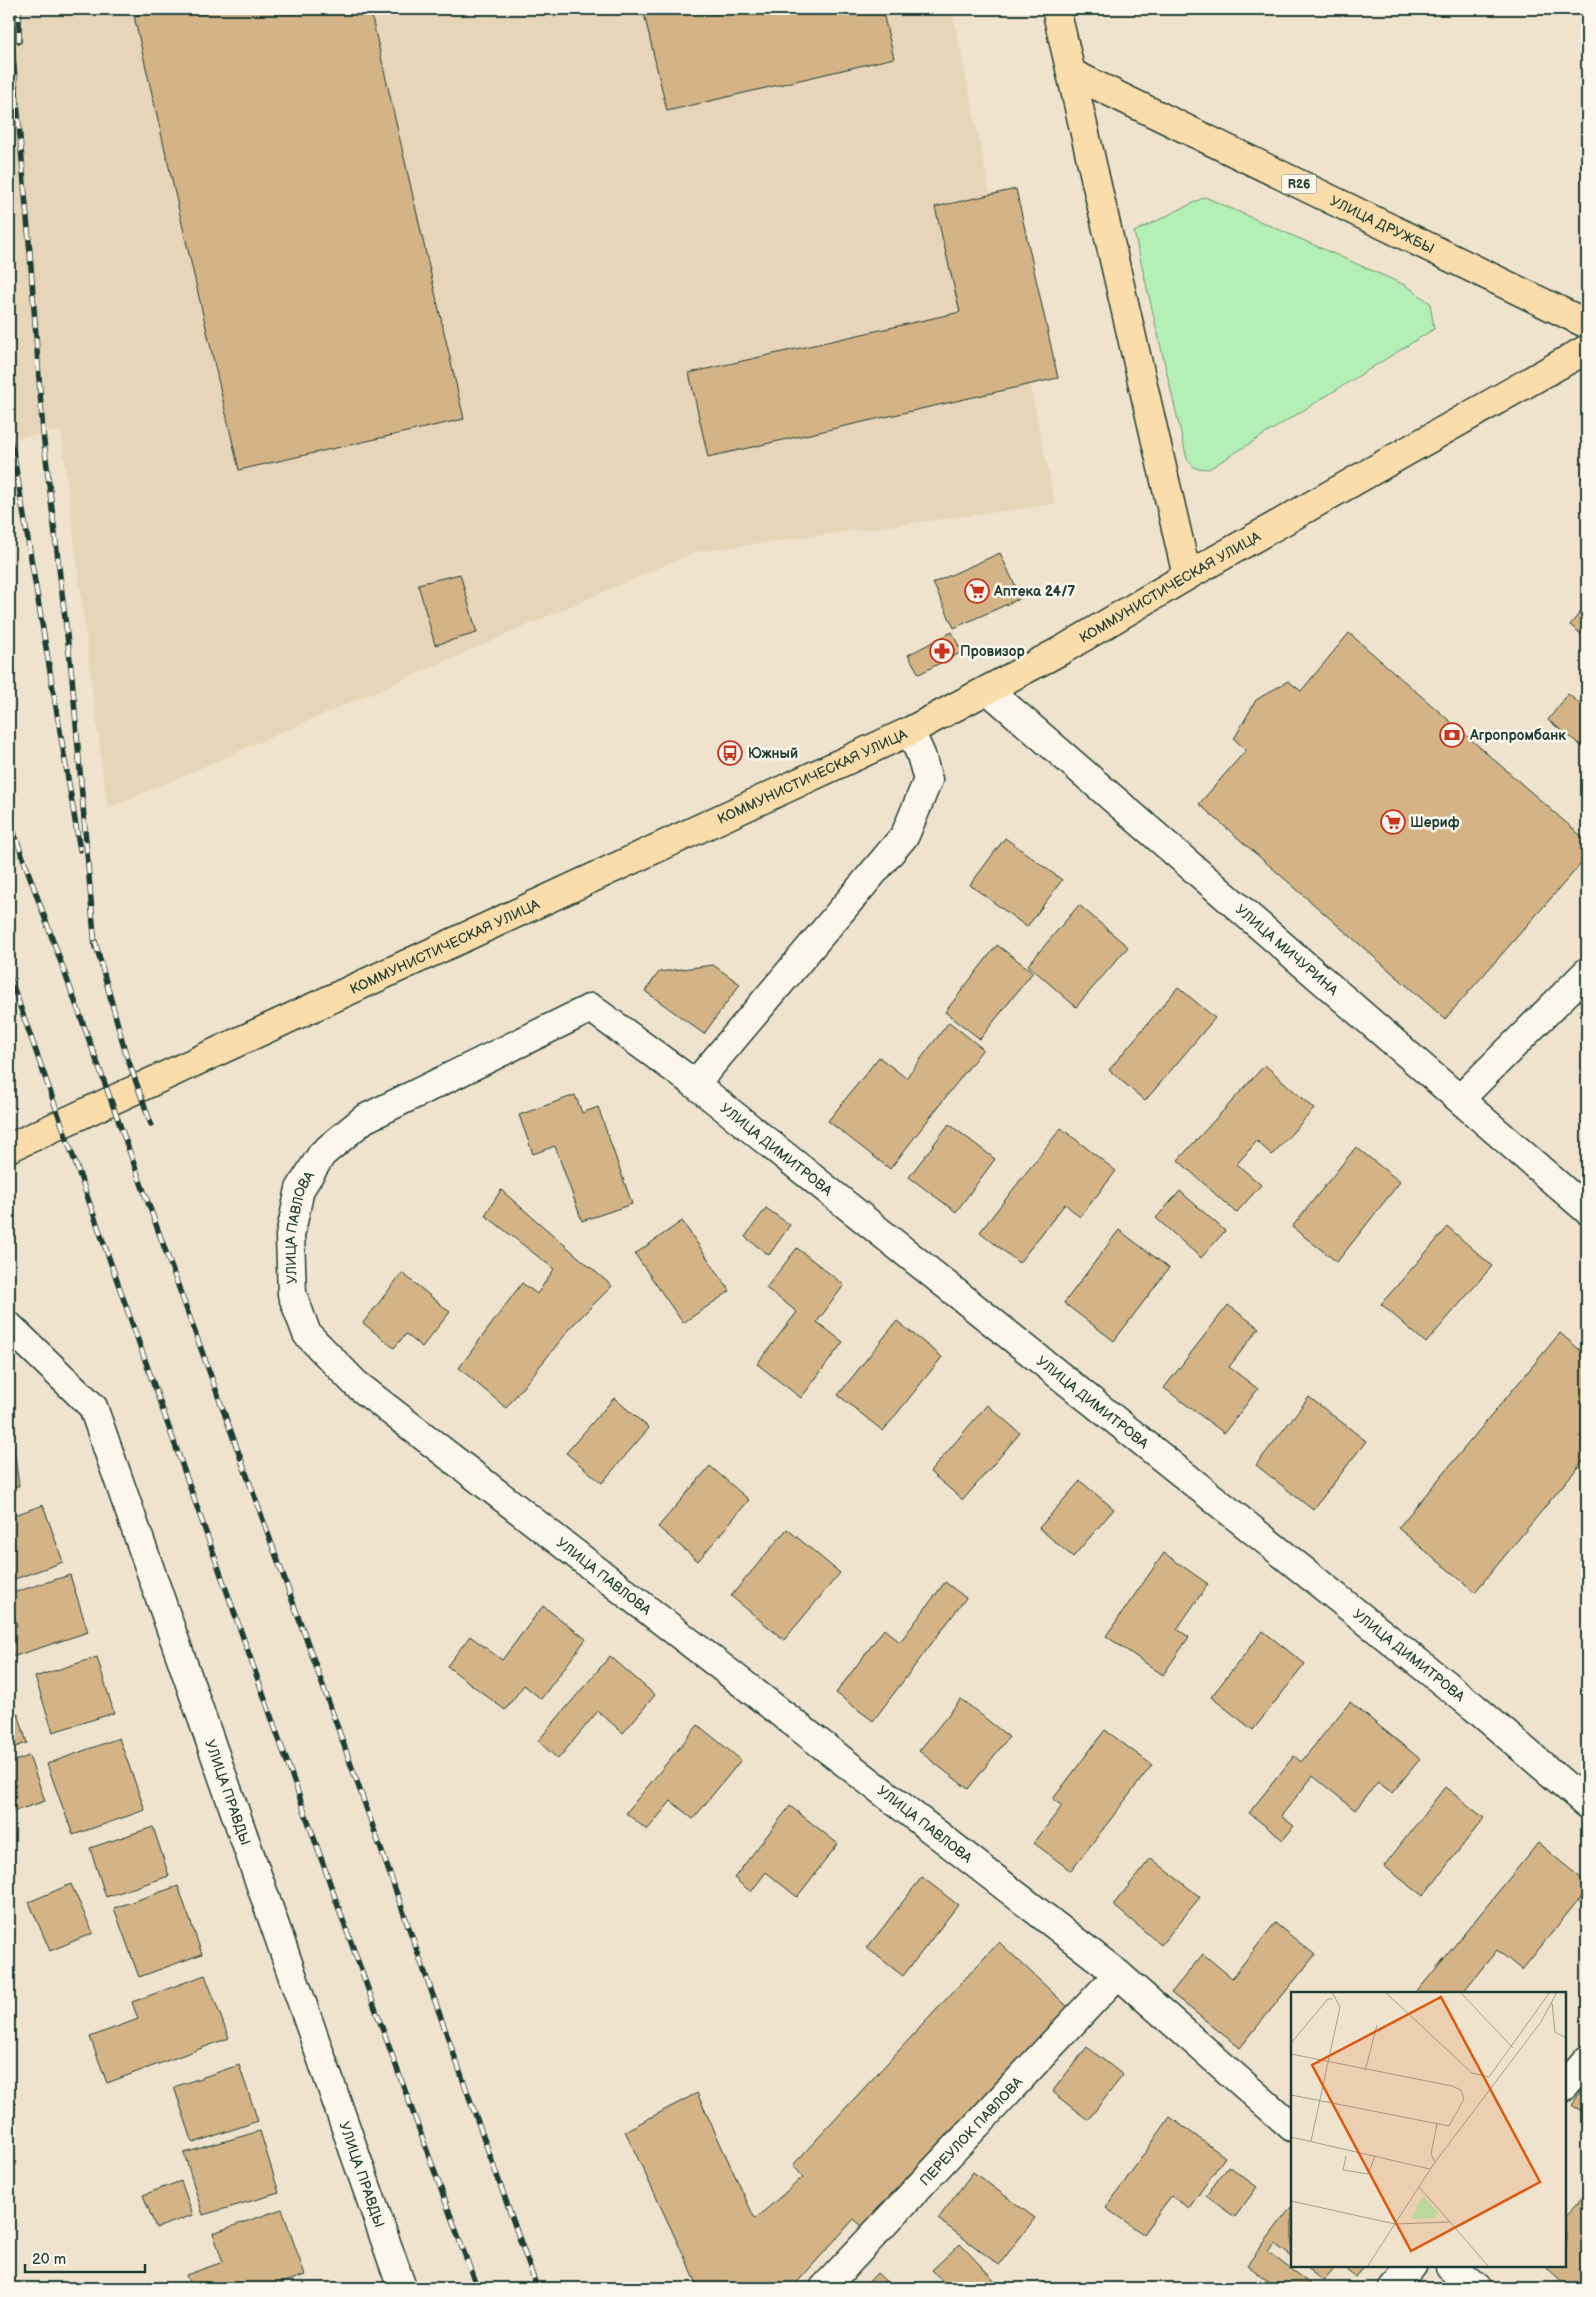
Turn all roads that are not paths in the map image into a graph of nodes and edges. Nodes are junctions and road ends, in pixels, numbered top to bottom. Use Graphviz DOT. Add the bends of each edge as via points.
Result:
graph roads {
  1 [pos="1056,9"];
  2 [pos="1071,73"];
  3 [pos="1587,324"];
  4 [pos="1587,349"];
  5 [pos="1187,576"];
  6 [pos="988,690"];
  7 [pos="910,731"];
  8 [pos="1587,972"];
  9 [pos="591,1008"];
  10 [pos="695,1084"];
  11 [pos="1460,1098"];
  12 [pos="9,1148"];
  13 [pos="1587,1210"];
  14 [pos="9,1326"];
  15 [pos="1587,1804"];
  16 [pos="1118,1974"];
  17 [pos="1587,2060"];
  18 [pos="1566,2085"];
  19 [pos="1291,2126"];
  20 [pos="1411,2267"];
  21 [pos="1451,2267"];
  22 [pos="402,2288"];
  23 [pos="824,2288"];
  24 [pos="1393,2288"];
  25 [pos="1476,2288"];
  1 -- 2 [label="main road"];
  2 -- 3 [label="main road, УЛИЦА ДРУЖБЫ / R26"];
  2 -- 5 [label="main road"];
  4 -- 5 [label="main road, КОММУНИСТИЧЕСКАЯ УЛИЦА"];
  5 -- 6 [label="main road, КОММУНИСТИЧЕСКАЯ УЛИЦА"];
  6 -- 7 [label="main road, КОММУНИСТИЧЕСКАЯ УЛИЦА"];
  6 -- 11 [label="street, УЛИЦА МИЧУРИНА"];
  7 -- 10 [label="street" via="922,755 928,780 905,835"];
  7 -- 12 [label="main road, КОММУНИСТИЧЕСКАЯ УЛИЦА"];
  8 -- 11 [label="street"];
  9 -- 10 [label="street, УЛИЦА ДИМИТРОВА"];
  9 -- 16 [label="street, УЛИЦА ПАВЛОВА" via="364,1119 322,1154 300,1190 290,1236 292,1294 307,1334 356,1384"];
  10 -- 15 [label="street, УЛИЦА ДИМИТРОВА" via="1474,1707"];
  11 -- 13 [label="street, УЛИЦА МИЧУРИНА"];
  14 -- 22 [label="street, УЛИЦА ПРАВДЫ" via="93,1406"];
  16 -- 19 [label="street, УЛИЦА ПАВЛОВА"];
  16 -- 23 [label="street, ПЕРЕУЛОК ПАВЛОВА"];
  17 -- 18 [label="street"];
  20 -- 24 [label="street"];
  21 -- 25 [label="street"];
}
